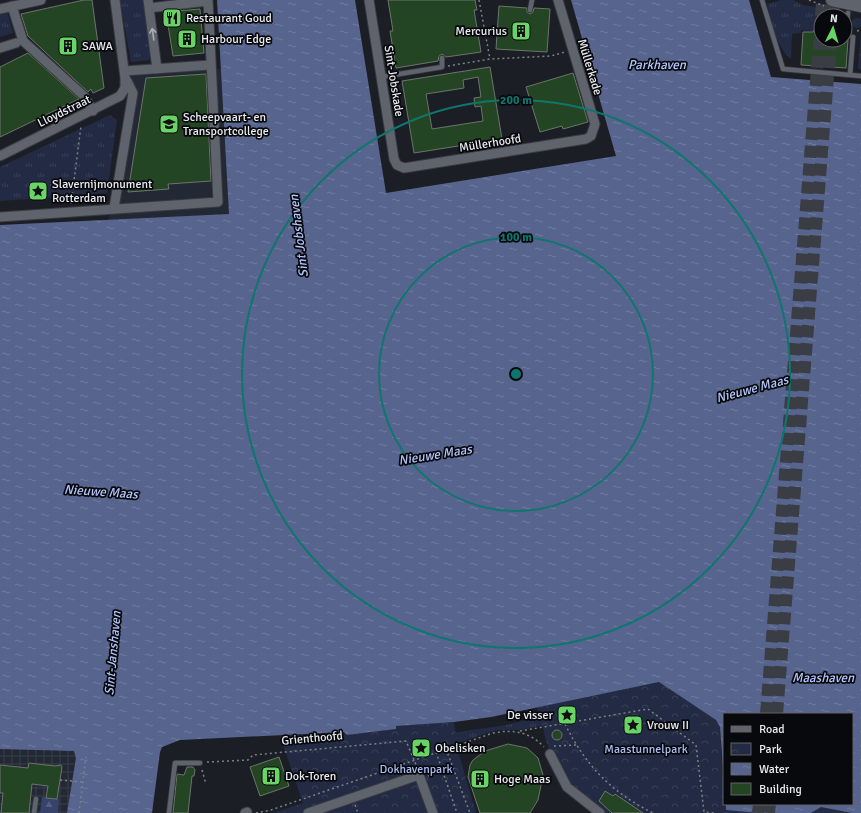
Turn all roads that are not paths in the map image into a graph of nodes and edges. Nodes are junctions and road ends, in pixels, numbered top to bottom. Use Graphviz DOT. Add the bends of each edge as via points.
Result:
graph roads {
  1 [pos="41,0"];
  2 [pos="115,0"];
  3 [pos="208,0"];
  4 [pos="369,0"];
  5 [pos="532,0"];
  6 [pos="558,0"];
  7 [pos="762,0"];
  8 [pos="832,0"];
  9 [pos="148,4"];
  10 [pos="12,6"];
  11 [pos="861,6"];
  12 [pos="0,9"];
  13 [pos="530,10"];
  14 [pos="16,43"];
  15 [pos="0,48"];
  16 [pos="852,48"];
  17 [pos="442,58"];
  18 [pos="210,65"];
  19 [pos="158,69"];
  20 [pos="125,75"];
  21 [pos="850,75"];
  22 [pos="861,76"];
  23 [pos="381,77"];
  24 [pos="93,111"];
  25 [pos="587,139"];
  26 [pos="0,156"];
  27 [pos="397,165"];
  28 [pos="114,208"];
  29 [pos="0,217"];
  30 [pos="551,750"];
  31 [pos="200,763"];
  32 [pos="36,799"];
  33 [pos="34,813"];
  34 [pos="169,813"];
  35 [pos="308,813"];
  36 [pos="432,813"];
  37 [pos="600,813"];
  1 -- 10 [label="street"];
  2 -- 20 [label="street, Lloydstraat"];
  3 -- 9 [label="street"];
  3 -- 18 [label="street"];
  4 -- 23 [label="street, Sint-Jobskade"];
  5 -- 13 [label="lane"];
  6 -- 25 [label="street, Müllerkade" via="595,124 594,132"];
  7 -- 21 [label="lane" via="783,69"];
  8 -- 11 [label="street"];
  19 -- 9 [label="street, one-way"];
  10 -- 12 [label="street"];
  10 -- 24 [label="street" via="23,41 84,96"];
  14 -- 15 [label="street"];
  16 -- 21 [label="lane"];
  17 -- 23 [label="lane" via="442,67"];
  18 -- 19 [label="street"];
  18 -- 28 [label="street" via="218,202"];
  19 -- 20 [label="street"];
  20 -- 24 [label="street, Lloydstraat" via="125,88 120,96"];
  20 -- 28 [label="street, Lloydstraat" via="133,93"];
  21 -- 22 [label="lane"];
  23 -- 27 [label="street, Sint-Jobskade"];
  24 -- 26 [label="street, Lloydstraat"];
  25 -- 27 [label="street, Müllerhoofd" via="404,168"];
  28 -- 29 [label="street"];
  30 -- 37 [label="street" via="567,787"];
  31 -- 34 [label="lane" via="175,763"];
  32 -- 33 [label="lane"];
  35 -- 36 [label="street" via="422,776"];
}
